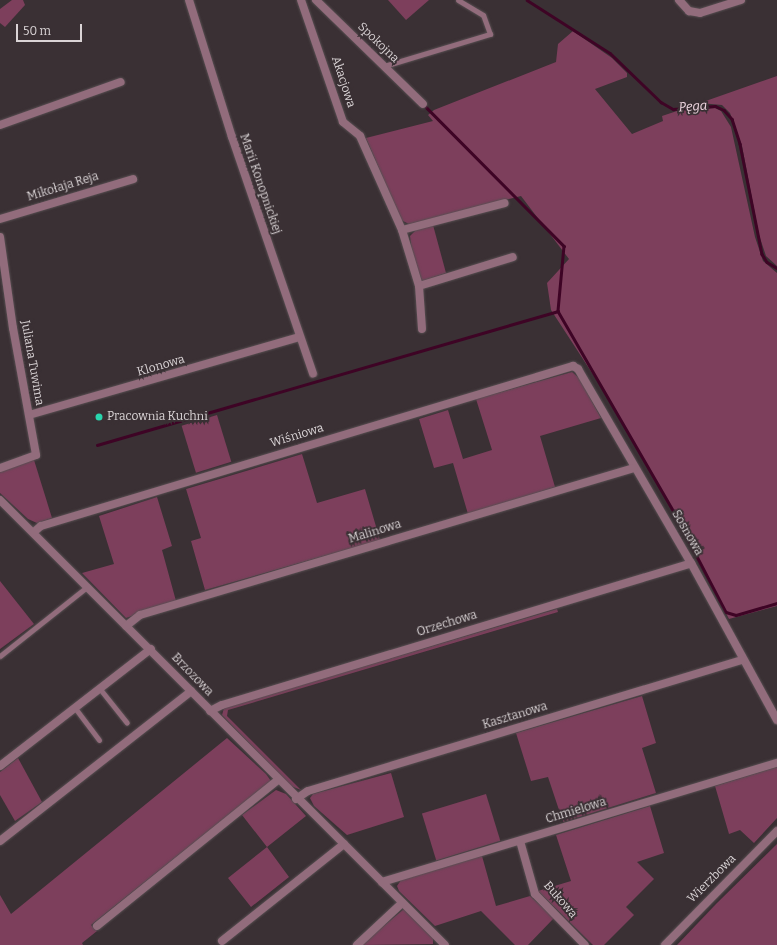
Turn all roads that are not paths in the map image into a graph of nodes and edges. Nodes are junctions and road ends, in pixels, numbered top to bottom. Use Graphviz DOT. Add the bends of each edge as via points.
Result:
graph roads {
  1 [pos="189,0"];
  2 [pos="301,0"];
  3 [pos="316,0"];
  4 [pos="458,0"];
  5 [pos="679,0"];
  6 [pos="741,0"];
  7 [pos="384,66"];
  8 [pos="121,82"];
  9 [pos="423,104"];
  10 [pos="0,125"];
  11 [pos="133,179"];
  12 [pos="505,203"];
  13 [pos="0,219"];
  14 [pos="402,230"];
  15 [pos="0,237"];
  16 [pos="513,257"];
  17 [pos="419,286"];
  18 [pos="422,329"];
  19 [pos="298,337"];
  20 [pos="569,367"];
  21 [pos="312,374"];
  22 [pos="29,415"];
  23 [pos="0,468"];
  24 [pos="634,468"];
  25 [pos="1,504"];
  26 [pos="34,532"];
  27 [pos="691,563"];
  28 [pos="88,586"];
  29 [pos="126,626"];
  30 [pos="151,649"];
  31 [pos="0,656"];
  32 [pos="743,660"];
  33 [pos="100,689"];
  34 [pos="191,691"];
  35 [pos="75,708"];
  36 [pos="210,711"];
  37 [pos="777,720"];
  38 [pos="127,723"];
  39 [pos="99,740"];
  40 [pos="777,762"];
  41 [pos="0,766"];
  42 [pos="278,780"];
  43 [pos="296,799"];
  44 [pos="777,831"];
  45 [pos="0,841"];
  46 [pos="520,841"];
  47 [pos="344,844"];
  48 [pos="382,882"];
  49 [pos="402,903"];
  50 [pos="97,926"];
  51 [pos="222,941"];
  52 [pos="442,944"];
  53 [pos="357,945"];
  54 [pos="586,945"];
  55 [pos="665,945"];
  1 -- 19 [label="street, Marii Konopnickiej"];
  2 -- 14 [label="street, Akacjowa" via="343,122 360,136"];
  3 -- 7 [label="street, Spokojna"];
  4 -- 7 [label="lane" via="483,15 490,34"];
  5 -- 6 [label="street" via="689,11 700,13"];
  7 -- 9 [label="street, Spokojna"];
  8 -- 10 [label="street"];
  11 -- 13 [label="street, Mikołaja Reja"];
  12 -- 14 [label="street"];
  14 -- 17 [label="street, Akacjowa"];
  15 -- 22 [label="street, Juliana Tuwima"];
  16 -- 17 [label="street"];
  17 -- 18 [label="street, Akacjowa"];
  19 -- 21 [label="street, Marii Konopnickiej"];
  19 -- 22 [label="street, Klonowa"];
  20 -- 24 [label="street, Sosnowa" via="578,369"];
  20 -- 26 [label="street, Wiśniowa" via="41,526"];
  22 -- 23 [label="street, Juliana Tuwima" via="36,455"];
  24 -- 27 [label="street, Sosnowa"];
  24 -- 29 [label="street, Malinowa" via="140,615"];
  25 -- 26 [label="street, Brzozowa"];
  26 -- 28 [label="street, Brzozowa"];
  27 -- 32 [label="street, Sosnowa"];
  27 -- 36 [label="street, Orzechowa"];
  28 -- 29 [label="street, Brzozowa"];
  28 -- 31 [label="lane"];
  29 -- 30 [label="street, Brzozowa"];
  30 -- 33 [label="street"];
  30 -- 34 [label="street, Brzozowa"];
  32 -- 37 [label="street, Sosnowa"];
  32 -- 43 [label="street, Kasztanowa" via="308,791"];
  33 -- 35 [label="street"];
  33 -- 38 [label="lane"];
  34 -- 36 [label="street, Brzozowa"];
  34 -- 45 [label="street"];
  35 -- 39 [label="lane"];
  35 -- 41 [label="street"];
  36 -- 42 [label="street, Brzozowa"];
  40 -- 46 [label="street, Chmielowa"];
  42 -- 43 [label="street, Brzozowa"];
  42 -- 50 [label="street"];
  43 -- 47 [label="street, Brzozowa"];
  44 -- 55 [label="street, Wierzbowa"];
  46 -- 48 [label="street, Chmielowa"];
  46 -- 54 [label="street, Bukowa" via="535,894"];
  47 -- 48 [label="street, Brzozowa"];
  47 -- 51 [label="street"];
  48 -- 49 [label="street, Brzozowa"];
  49 -- 52 [label="street, Brzozowa"];
  49 -- 53 [label="street"];
}
